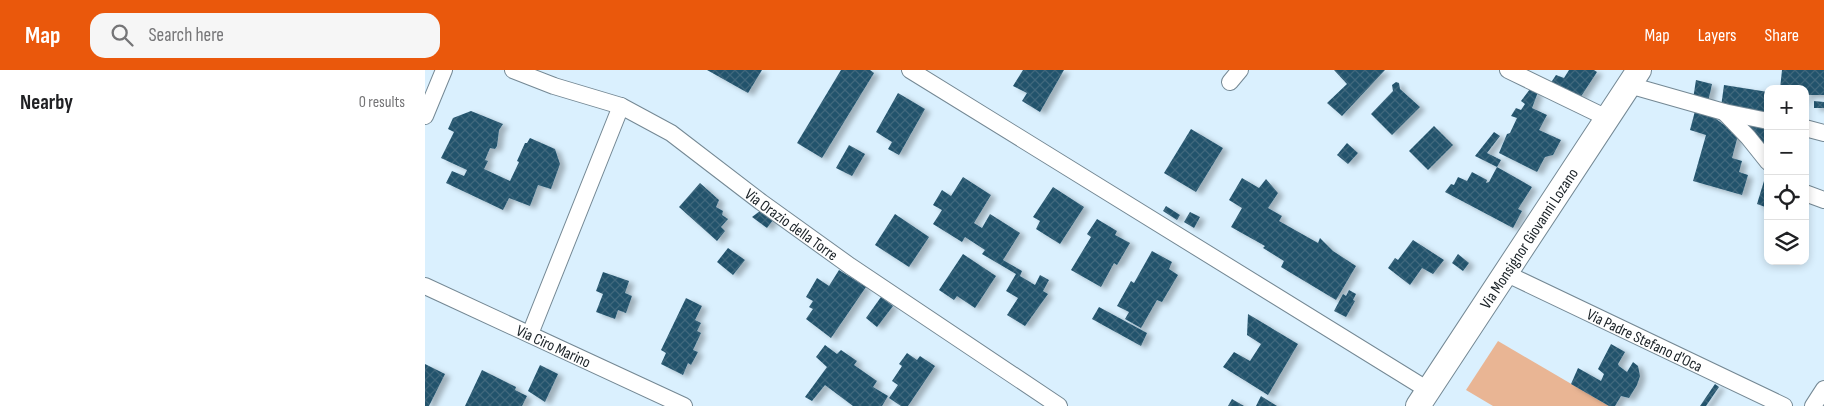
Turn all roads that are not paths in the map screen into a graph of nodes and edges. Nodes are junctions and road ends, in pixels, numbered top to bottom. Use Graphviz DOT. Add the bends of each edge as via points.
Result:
graph roads {
  1 [pos="444,70"];
  2 [pos="513,70"];
  3 [pos="910,70"];
  4 [pos="1508,70"];
  5 [pos="1634,78"];
  6 [pos="621,106"];
  7 [pos="1724,112"];
  8 [pos="425,116"];
  9 [pos="1607,118"];
  10 [pos="1764,120"];
  11 [pos="1809,129"];
  12 [pos="1824,133"];
  13 [pos="1764,157"];
  14 [pos="1809,194"];
  15 [pos="1824,200"];
  16 [pos="1505,273"];
  17 [pos="425,286"];
  18 [pos="530,334"];
  19 [pos="1824,389"];
  20 [pos="1423,398"];
  21 [pos="683,406"];
  22 [pos="1059,406"];
  23 [pos="1783,406"];
  24 [pos="1813,406"];
  1 -- 8 [label="street"];
  2 -- 6 [label="street, Via Orazio della Torre"];
  3 -- 20 [label="street"];
  4 -- 9 [label="street"];
  5 -- 7 [label="street"];
  5 -- 9 [label="main road, Via Monsignor Giovanni Lozano"];
  6 -- 18 [label="street"];
  6 -- 22 [label="street, Via Orazio della Torre" via="671,133 850,266"];
  7 -- 10 [label="street"];
  7 -- 13 [label="street"];
  9 -- 16 [label="main road, Via Monsignor Giovanni Lozano"];
  11 -- 12 [label="street"];
  14 -- 15 [label="street"];
  16 -- 20 [label="main road, Via Monsignor Giovanni Lozano"];
  16 -- 23 [label="street, Via Padre Stefano d'Oca"];
  17 -- 18 [label="street, Via Ciro Marino"];
  18 -- 21 [label="street, Via Ciro Marino"];
  19 -- 24 [label="street"];
}
